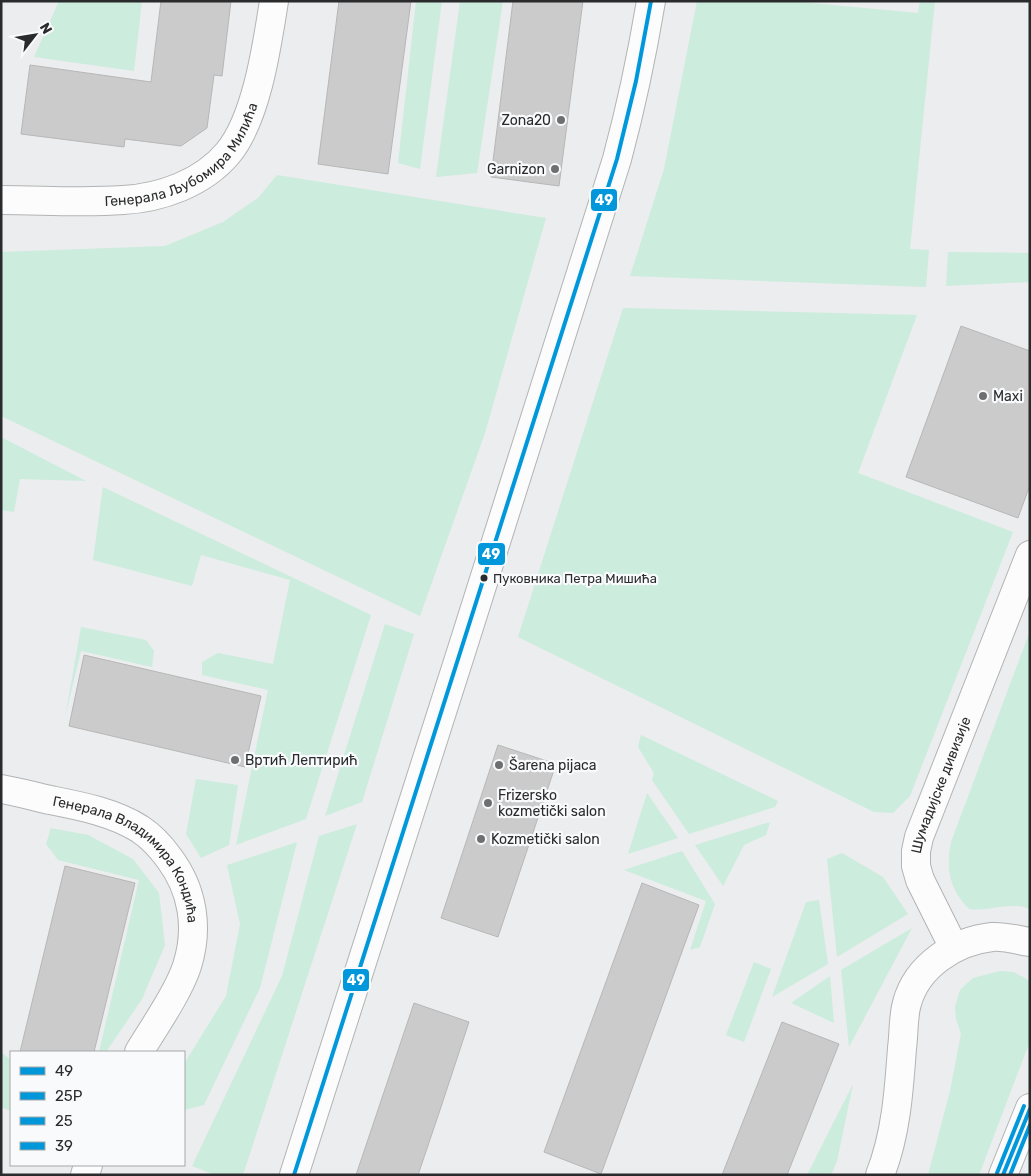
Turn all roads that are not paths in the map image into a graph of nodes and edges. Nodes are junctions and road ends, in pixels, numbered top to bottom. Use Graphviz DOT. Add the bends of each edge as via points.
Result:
graph roads {
  1 [pos="274,1"];
  2 [pos="651,1"];
  3 [pos="1,200"];
  4 [pos="1030,555"];
  5 [pos="1,789"];
  6 [pos="1030,942"];
  7 [pos="954,948"];
  8 [pos="140,1051"];
  9 [pos="1030,1108"];
  10 [pos="294,1175"];
  11 [pos="880,1175"];
  12 [pos="1002,1175"];
  1 -- 3 [label="street, Генерала Љубомира Милића" via="264,63 248,115 234,146 211,170 193,182 152,197"];
  2 -- 10 [label="street" via="638,74 617,159"];
  4 -- 7 [label="street, Шумадијске дивизије" via="916,851 920,880"];
  5 -- 8 [label="street, Генерала Владимира Кондића" via="87,808 128,823 151,837 183,880 194,922 188,964"];
  6 -- 7 [label="street" via="994,937"];
  7 -- 11 [label="street" via="936,959 922,975 906,1004 897,1108"];
  9 -- 12 [label="street"];
}
